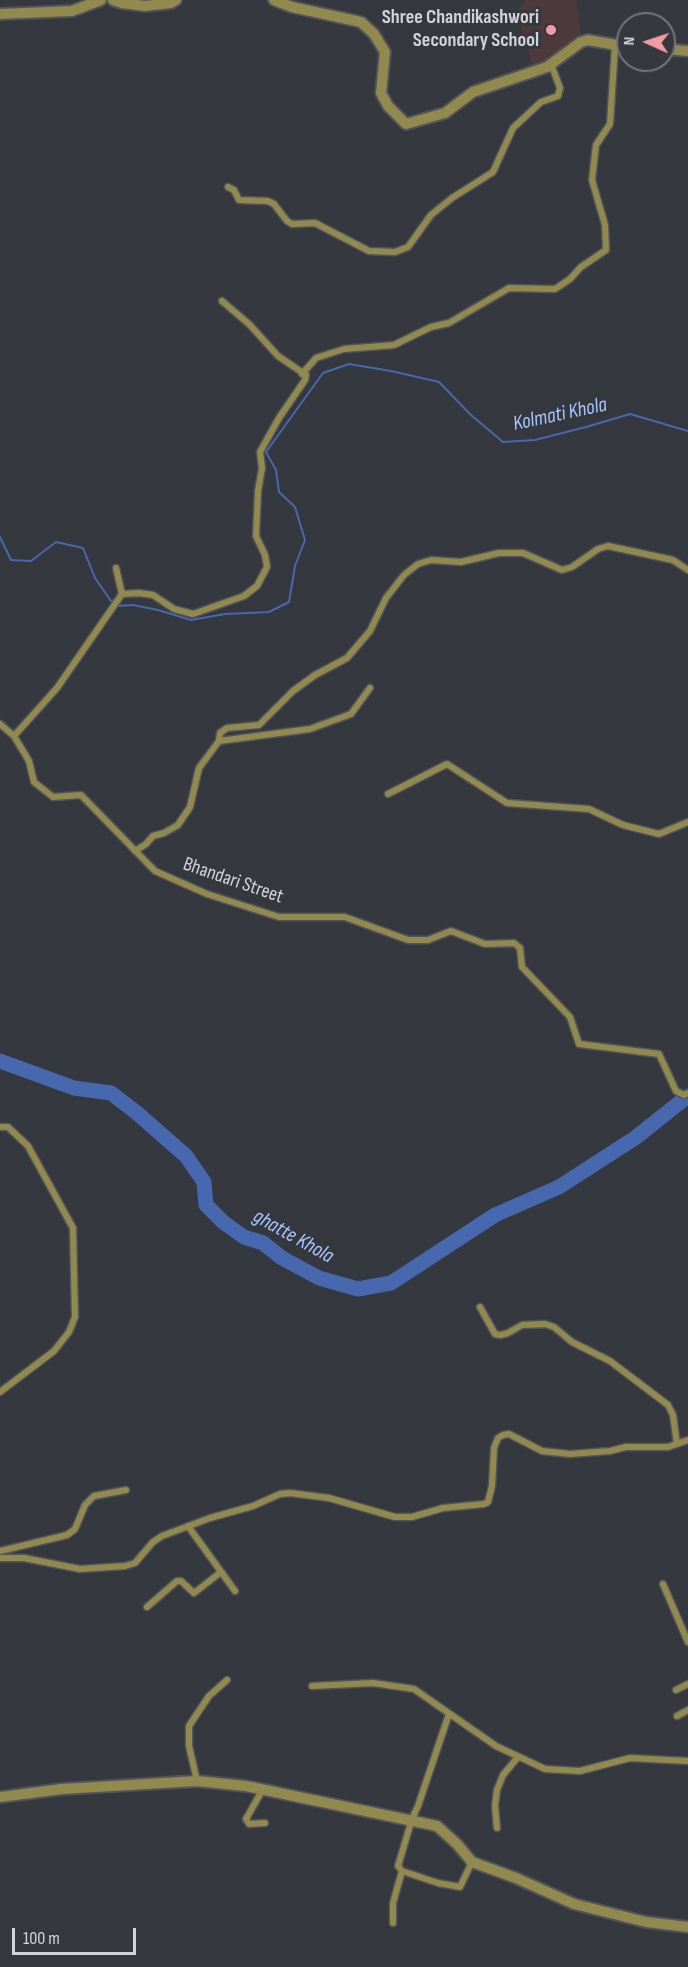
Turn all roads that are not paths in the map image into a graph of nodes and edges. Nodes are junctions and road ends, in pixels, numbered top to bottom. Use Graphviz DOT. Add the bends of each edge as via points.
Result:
graph roads {
  1 [pos="101,0"];
  2 [pos="113,0"];
  3 [pos="176,0"];
  4 [pos="274,0"];
  5 [pos="0,14"];
  6 [pos="615,46"];
  7 [pos="551,64"];
  8 [pos="228,187"];
  9 [pos="222,301"];
  10 [pos="302,374"];
  11 [pos="116,568"];
  12 [pos="688,570"];
  13 [pos="122,594"];
  14 [pos="370,688"];
  15 [pos="0,724"];
  16 [pos="14,736"];
  17 [pos="219,741"];
  18 [pos="388,794"];
  19 [pos="688,822"];
  20 [pos="135,851"];
  21 [pos="688,1093"];
  22 [pos="0,1127"];
  23 [pos="480,1307"];
  24 [pos="0,1392"];
  25 [pos="688,1440"];
  26 [pos="677,1444"];
  27 [pos="126,1490"];
  28 [pos="188,1526"];
  29 [pos="0,1551"];
  30 [pos="0,1558"];
  31 [pos="221,1572"];
  32 [pos="663,1584"];
  33 [pos="235,1591"];
  34 [pos="147,1607"];
  35 [pos="688,1642"];
  36 [pos="227,1680"];
  37 [pos="688,1684"];
  38 [pos="312,1686"];
  39 [pos="676,1690"];
  40 [pos="688,1710"];
  41 [pos="449,1714"];
  42 [pos="677,1716"];
  43 [pos="519,1757"];
  44 [pos="688,1761"];
  45 [pos="197,1781"];
  46 [pos="263,1789"];
  47 [pos="0,1797"];
  48 [pos="412,1819"];
  49 [pos="265,1823"];
  50 [pos="497,1828"];
  51 [pos="472,1862"];
  52 [pos="402,1871"];
  53 [pos="393,1923"];
  54 [pos="688,1927"];
  1 -- 5 [label="street" via="72,11"];
  2 -- 3 [label="street" via="145,6"];
  4 -- 7 [label="street" via="361,22 374,34 385,52 381,93 406,124 445,113 473,92"];
  6 -- 7 [label="street" via="588,40"];
  6 -- 10 [label="street" via="610,124 597,145 592,180 605,225 606,250 555,289 509,288 449,323 394,345 344,349 316,358"];
  7 -- 8 [label="street" via="560,88 558,96 541,102 513,128 493,172 430,214 408,247 395,252 369,251 315,223 292,224 274,204 239,200"];
  9 -- 10 [label="street"];
  10 -- 13 [label="street" via="306,375 305,380 260,452 256,536 267,567 257,586 244,596 193,614 139,592"];
  11 -- 13 [label="street"];
  12 -- 17 [label="street" via="673,560 608,546 562,570 523,553 418,564 392,590 370,631 347,658 293,691 259,725 227,728 220,733"];
  13 -- 16 [label="street" via="57,688"];
  14 -- 17 [label="street" via="351,714 310,729"];
  15 -- 16 [label="street, Bhandari Street"];
  16 -- 20 [label="street, Bhandari Street" via="29,761 34,782 53,797 81,795"];
  17 -- 20 [label="street" via="199,768 190,807 178,825 153,836"];
  18 -- 19 [label="street" via="447,764 507,803 589,809 623,825 659,834"];
  20 -- 21 [label="street, Bhandari Street" via="155,871 207,894 279,917 345,917 408,940 428,940 451,931 485,944 514,943 520,948 522,967 570,1017 579,1044 659,1054 676,1091"];
  22 -- 24 [label="street" via="8,1127 28,1146 74,1228 75,1317 54,1351"];
  23 -- 26 [label="street" via="495,1334 508,1333 522,1325 546,1324 610,1361 668,1405"];
  25 -- 26 [label="street"];
  26 -- 28 [label="street" via="570,1454 542,1451 509,1434 503,1435 494,1448 492,1486 484,1504 443,1508 412,1518 395,1517 336,1499 290,1493"];
  27 -- 29 [label="street" via="94,1496 85,1504 75,1529 67,1535"];
  28 -- 30 [label="street" via="162,1536 135,1563 125,1566 80,1569 24,1558"];
  28 -- 31 [label="street"];
  31 -- 33 [label="street"];
  31 -- 34 [label="street" via="194,1593 177,1581"];
  32 -- 35 [label="street"];
  36 -- 45 [label="street" via="209,1696 189,1726"];
  37 -- 39 [label="street"];
  38 -- 41 [label="street" via="358,1682 408,1688 421,1692"];
  40 -- 42 [label="street"];
  41 -- 43 [label="street"];
  41 -- 48 [label="street"];
  43 -- 44 [label="street" via="545,1769 580,1771 630,1758"];
  43 -- 50 [label="street" via="503,1775 497,1790"];
  45 -- 46 [label="street"];
  45 -- 47 [label="street"];
  46 -- 48 [label="street"];
  46 -- 49 [label="street" via="246,1819 249,1824"];
  48 -- 51 [label="street" via="437,1826"];
  48 -- 52 [label="street" via="398,1866"];
  51 -- 52 [label="street" via="460,1887"];
  51 -- 54 [label="street" via="574,1904 646,1922"];
  52 -- 53 [label="street" via="393,1903"];
}
